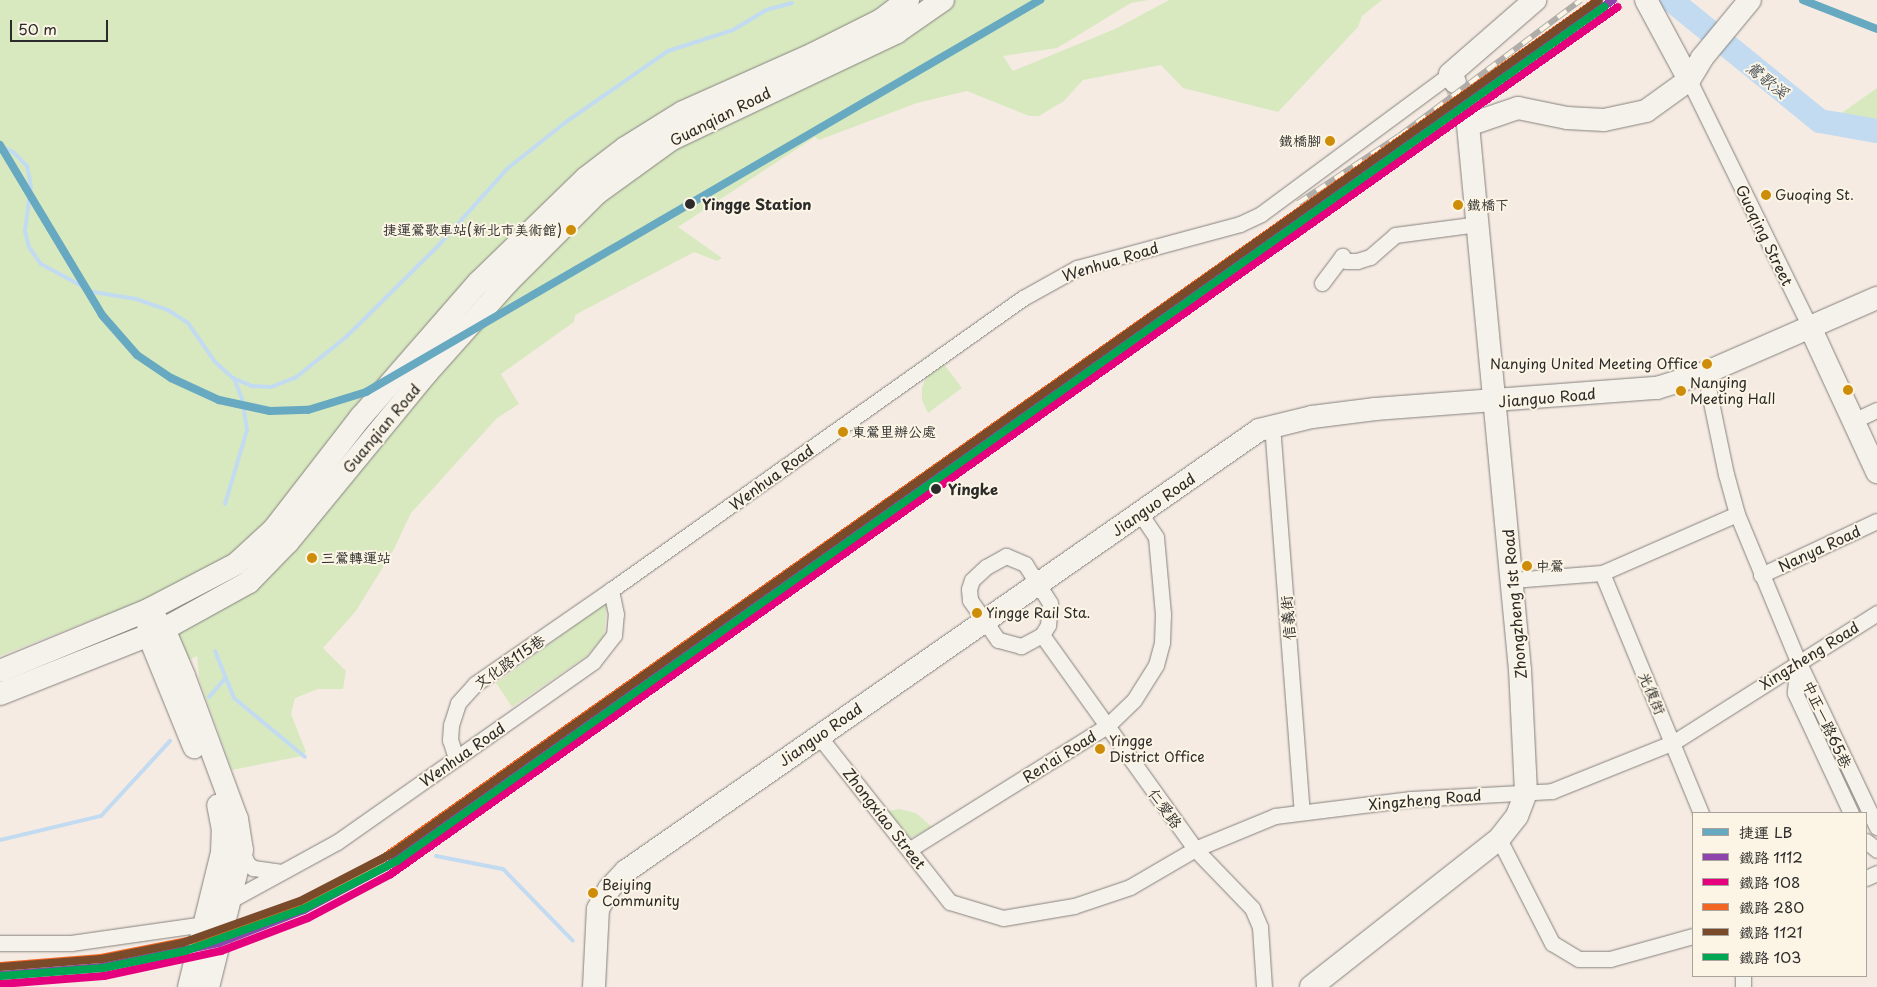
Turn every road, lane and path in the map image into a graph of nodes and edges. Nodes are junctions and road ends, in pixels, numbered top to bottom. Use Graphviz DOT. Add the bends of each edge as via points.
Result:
graph roads {
  1 [pos="908,0"];
  2 [pos="943,0"];
  3 [pos="1535,0"];
  4 [pos="1646,0"];
  5 [pos="1750,0"];
  6 [pos="1453,78"];
  7 [pos="1689,80"];
  8 [pos="1478,224"];
  9 [pos="1322,283"];
  10 [pos="1877,298"];
  11 [pos="1810,327"];
  12 [pos="1705,373"];
  13 [pos="1496,401"];
  14 [pos="1877,410"];
  15 [pos="1853,421"];
  16 [pos="1272,425"];
  17 [pos="1877,472"];
  18 [pos="1140,512"];
  19 [pos="1737,514"];
  20 [pos="1877,521"];
  21 [pos="1602,573"];
  22 [pos="1761,575"];
  23 [pos="1512,580"];
  24 [pos="1039,584"];
  25 [pos="611,590"];
  26 [pos="148,610"];
  27 [pos="1877,613"];
  28 [pos="984,622"];
  29 [pos="157,632"];
  30 [pos="1042,635"];
  31 [pos="1798,661"];
  32 [pos="0,671"];
  33 [pos="0,694"];
  34 [pos="1107,726"];
  35 [pos="818,735"];
  36 [pos="1674,742"];
  37 [pos="456,758"];
  38 [pos="1526,792"];
  39 [pos="1302,811"];
  40 [pos="1701,812"];
  41 [pos="1851,812"];
  42 [pos="1877,827"];
  43 [pos="1499,839"];
  44 [pos="1867,842"];
  45 [pos="910,849"];
  46 [pos="1195,849"];
  47 [pos="242,850"];
  48 [pos="1877,850"];
  49 [pos="280,872"];
  50 [pos="231,900"];
  51 [pos="950,902"];
  52 [pos="205,924"];
  53 [pos="1692,936"];
  54 [pos="0,943"];
  55 [pos="189,987"];
  56 [pos="208,987"];
  57 [pos="594,987"];
  58 [pos="1264,987"];
  59 [pos="1311,987"];
  1 -- 26 [label="street, Guanqian Road" via="880,20 813,54 682,112 625,148 586,178 478,283 361,417 274,529 236,564"];
  2 -- 29 [label="street, Guanqian Road" via="897,32 678,135 596,194 507,283 426,374 282,549 249,582"];
  3 -- 6 [label="street, Wenhua Road"];
  4 -- 7 [label="street, Guoqing Street"];
  5 -- 7 [label="street" via="1702,58"];
  6 -- 25 [label="street, Wenhua Road" via="1261,214 1240,224 1077,268 1052,280"];
  7 -- 8 [label="street, Zhongzheng 1st Road" via="1646,111 1604,120 1567,118 1518,108 1468,125"];
  7 -- 11 [label="street, Guoqing Street"];
  8 -- 9 [label="street" via="1395,235 1370,257 1346,261 1342,256"];
  8 -- 13 [label="street, Zhongzheng 1st Road"];
  10 -- 11 [label="street, Jianguo Road"];
  11 -- 12 [label="street, Jianguo Road"];
  11 -- 15 [label="street, Guoqing Street"];
  12 -- 13 [label="street, Jianguo Road" via="1657,388"];
  12 -- 19 [label="street"];
  13 -- 16 [label="street, Jianguo Road" via="1375,409"];
  13 -- 23 [label="street, Zhongzheng 1st Road"];
  14 -- 15 [label="street"];
  15 -- 17 [label="street, Guoqing Street"];
  16 -- 18 [label="street, Jianguo Road" via="1259,430"];
  16 -- 39 [label="street, 信義街"];
  18 -- 24 [label="street, Jianguo Road"];
  18 -- 34 [label="street, Ren'ai Road" via="1156,537 1163,614 1162,642 1152,672 1134,700"];
  19 -- 21 [label="street"];
  19 -- 22 [label="street"];
  20 -- 22 [label="street, Nanya Road"];
  21 -- 23 [label="street"];
  21 -- 36 [label="street, 光復街"];
  22 -- 31 [label="street"];
  23 -- 38 [label="street, Zhongzheng 1st Road"];
  24 -- 28 [label="street, Jianguo Road"];
  24 -- 28 [label="street" via="1025,564 1016,559 1006,556 986,567 972,580 969,589 970,600"];
  24 -- 30 [label="street" via="1050,603 1051,614"];
  25 -- 37 [label="street, Wenhua Road" via="616,614 614,635 593,662"];
  25 -- 37 [label="street, 文化路115巷" via="475,684 458,703 451,724 450,740"];
  26 -- 29 [label="street"];
  26 -- 32 [label="street, Guanqian Road"];
  27 -- 31 [label="street, Xingzheng Road"];
  28 -- 30 [label="street" via="998,640 1009,645 1021,646"];
  28 -- 35 [label="street, Jianguo Road"];
  29 -- 33 [label="street, Guanqian Road"];
  29 -- 47 [label="street" via="237,819"];
  29 -- 52 [label="street" via="219,808 222,853"];
  30 -- 34 [label="street, 仁愛路"];
  31 -- 36 [label="street, Xingzheng Road"];
  31 -- 41 [label="street, 中正一路65巷" via="1795,693"];
  31 -- 42 [label="street, 中正一路65巷"];
  34 -- 45 [label="street, Ren'ai Road"];
  34 -- 46 [label="street, 仁愛路"];
  35 -- 45 [label="street, Zhongxiao Street"];
  35 -- 57 [label="street, Jianguo Road" via="626,871 609,889 598,909"];
  36 -- 38 [label="street, Xingzheng Road" via="1552,792"];
  36 -- 40 [label="street, 光復街"];
  37 -- 49 [label="street, Wenhua Road" via="338,842"];
  38 -- 39 [label="street, Xingzheng Road"];
  38 -- 43 [label="street, Zhongzheng 1st Road" via="1517,816"];
  39 -- 46 [label="street, Xingzheng Road" via="1244,826"];
  43 -- 53 [label="street" via="1552,944 1579,959 1610,959"];
  43 -- 59 [label="street, Zhongzheng 1st Road"];
  44 -- 48 [label="street"];
  45 -- 51 [label="street, Zhongxiao Street"];
  46 -- 51 [label="street, Xingzheng Road" via="1130,887 1074,906 1003,918"];
  46 -- 58 [label="street, 仁愛路" via="1252,908 1260,927"];
  47 -- 49 [label="street" via="247,863 253,868"];
  47 -- 50 [label="street"];
  49 -- 50 [label="street, Wenhua Road"];
  50 -- 56 [label="street"];
  52 -- 54 [label="street" via="71,943"];
  52 -- 55 [label="street"];
}
